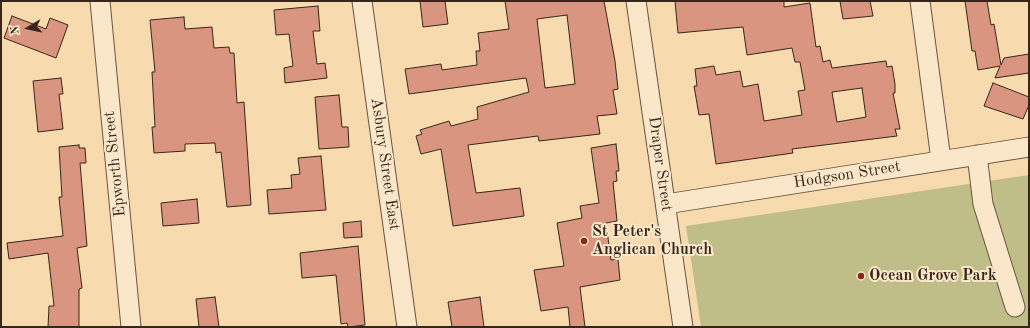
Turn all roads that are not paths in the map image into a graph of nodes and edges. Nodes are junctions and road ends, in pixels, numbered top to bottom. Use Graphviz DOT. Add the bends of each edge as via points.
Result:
graph roads {
  1 [pos="100,1"];
  2 [pos="362,1"];
  3 [pos="636,1"];
  4 [pos="920,1"];
  5 [pos="1029,147"];
  6 [pos="977,155"];
  7 [pos="941,160"];
  8 [pos="666,204"];
  9 [pos="1015,307"];
  10 [pos="131,327"];
  11 [pos="407,327"];
  12 [pos="683,327"];
  1 -- 10 [label="street, Epworth Street"];
  2 -- 11 [label="street, Asbury Street East"];
  3 -- 8 [label="street, Draper Street"];
  4 -- 7 [label="street"];
  5 -- 6 [label="street, Hodgson Street"];
  6 -- 7 [label="street, Hodgson Street"];
  6 -- 9 [label="street" via="983,204"];
  7 -- 8 [label="street, Hodgson Street"];
  8 -- 12 [label="street, Draper Street"];
}
